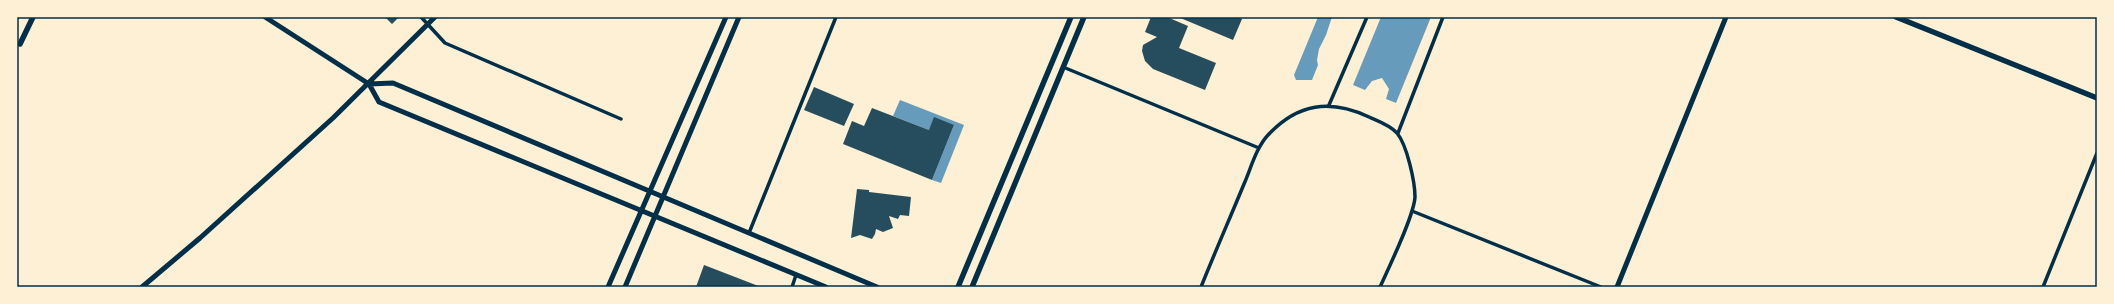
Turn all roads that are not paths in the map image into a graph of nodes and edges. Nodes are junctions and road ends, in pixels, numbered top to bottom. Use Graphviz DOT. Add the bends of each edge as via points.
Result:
graph roads {
  1 [pos="33,17"];
  2 [pos="265,17"];
  3 [pos="421,17"];
  4 [pos="435,17"];
  5 [pos="726,17"];
  6 [pos="739,17"];
  7 [pos="836,17"];
  8 [pos="1071,17"];
  9 [pos="1084,17"];
  10 [pos="1367,17"];
  11 [pos="1443,17"];
  12 [pos="1726,17"];
  13 [pos="1896,17"];
  14 [pos="428,24"];
  15 [pos="20,44"];
  16 [pos="1063,67"];
  17 [pos="369,84"];
  18 [pos="2097,98"];
  19 [pos="1329,105"];
  20 [pos="621,119"];
  21 [pos="1398,133"];
  22 [pos="1259,148"];
  23 [pos="2097,153"];
  24 [pos="651,191"];
  25 [pos="663,196"];
  26 [pos="642,210"];
  27 [pos="1412,211"];
  28 [pos="655,216"];
  29 [pos="749,234"];
  30 [pos="796,275"];
  31 [pos="142,287"];
  32 [pos="608,287"];
  33 [pos="624,287"];
  34 [pos="792,287"];
  35 [pos="826,287"];
  36 [pos="877,287"];
  37 [pos="958,287"];
  38 [pos="972,287"];
  39 [pos="1201,287"];
  40 [pos="1380,287"];
  41 [pos="1601,287"];
  42 [pos="1617,287"];
  43 [pos="2043,287"];
  1 -- 15 [label="main road"];
  2 -- 17 [label="main road"];
  3 -- 14 [label="street"];
  4 -- 14 [label="main road"];
  5 -- 24 [label="main road"];
  6 -- 25 [label="main road"];
  7 -- 29 [label="street"];
  8 -- 37 [label="main road"];
  9 -- 16 [label="main road"];
  10 -- 19 [label="street"];
  11 -- 21 [label="street"];
  12 -- 42 [label="main road"];
  13 -- 18 [label="main road"];
  14 -- 17 [label="main road"];
  14 -- 20 [label="street" via="445,43"];
  16 -- 22 [label="street"];
  16 -- 38 [label="main road"];
  17 -- 24 [label="main road" via="393,83"];
  17 -- 26 [label="main road" via="379,102"];
  17 -- 31 [label="main road" via="200,238"];
  19 -- 21 [label="street" via="1358,112 1382,122"];
  19 -- 22 [label="street" via="1317,106 1293,116 1269,134"];
  21 -- 27 [label="street" via="1414,184 1415,199"];
  22 -- 39 [label="street"];
  23 -- 43 [label="street"];
  24 -- 25 [label="main road"];
  24 -- 26 [label="main road"];
  25 -- 28 [label="main road"];
  25 -- 29 [label="main road"];
  26 -- 28 [label="main road"];
  26 -- 32 [label="main road"];
  27 -- 40 [label="street"];
  27 -- 41 [label="street"];
  28 -- 30 [label="main road"];
  28 -- 33 [label="main road"];
  29 -- 36 [label="main road"];
  30 -- 34 [label="street"];
  30 -- 35 [label="main road"];
}
